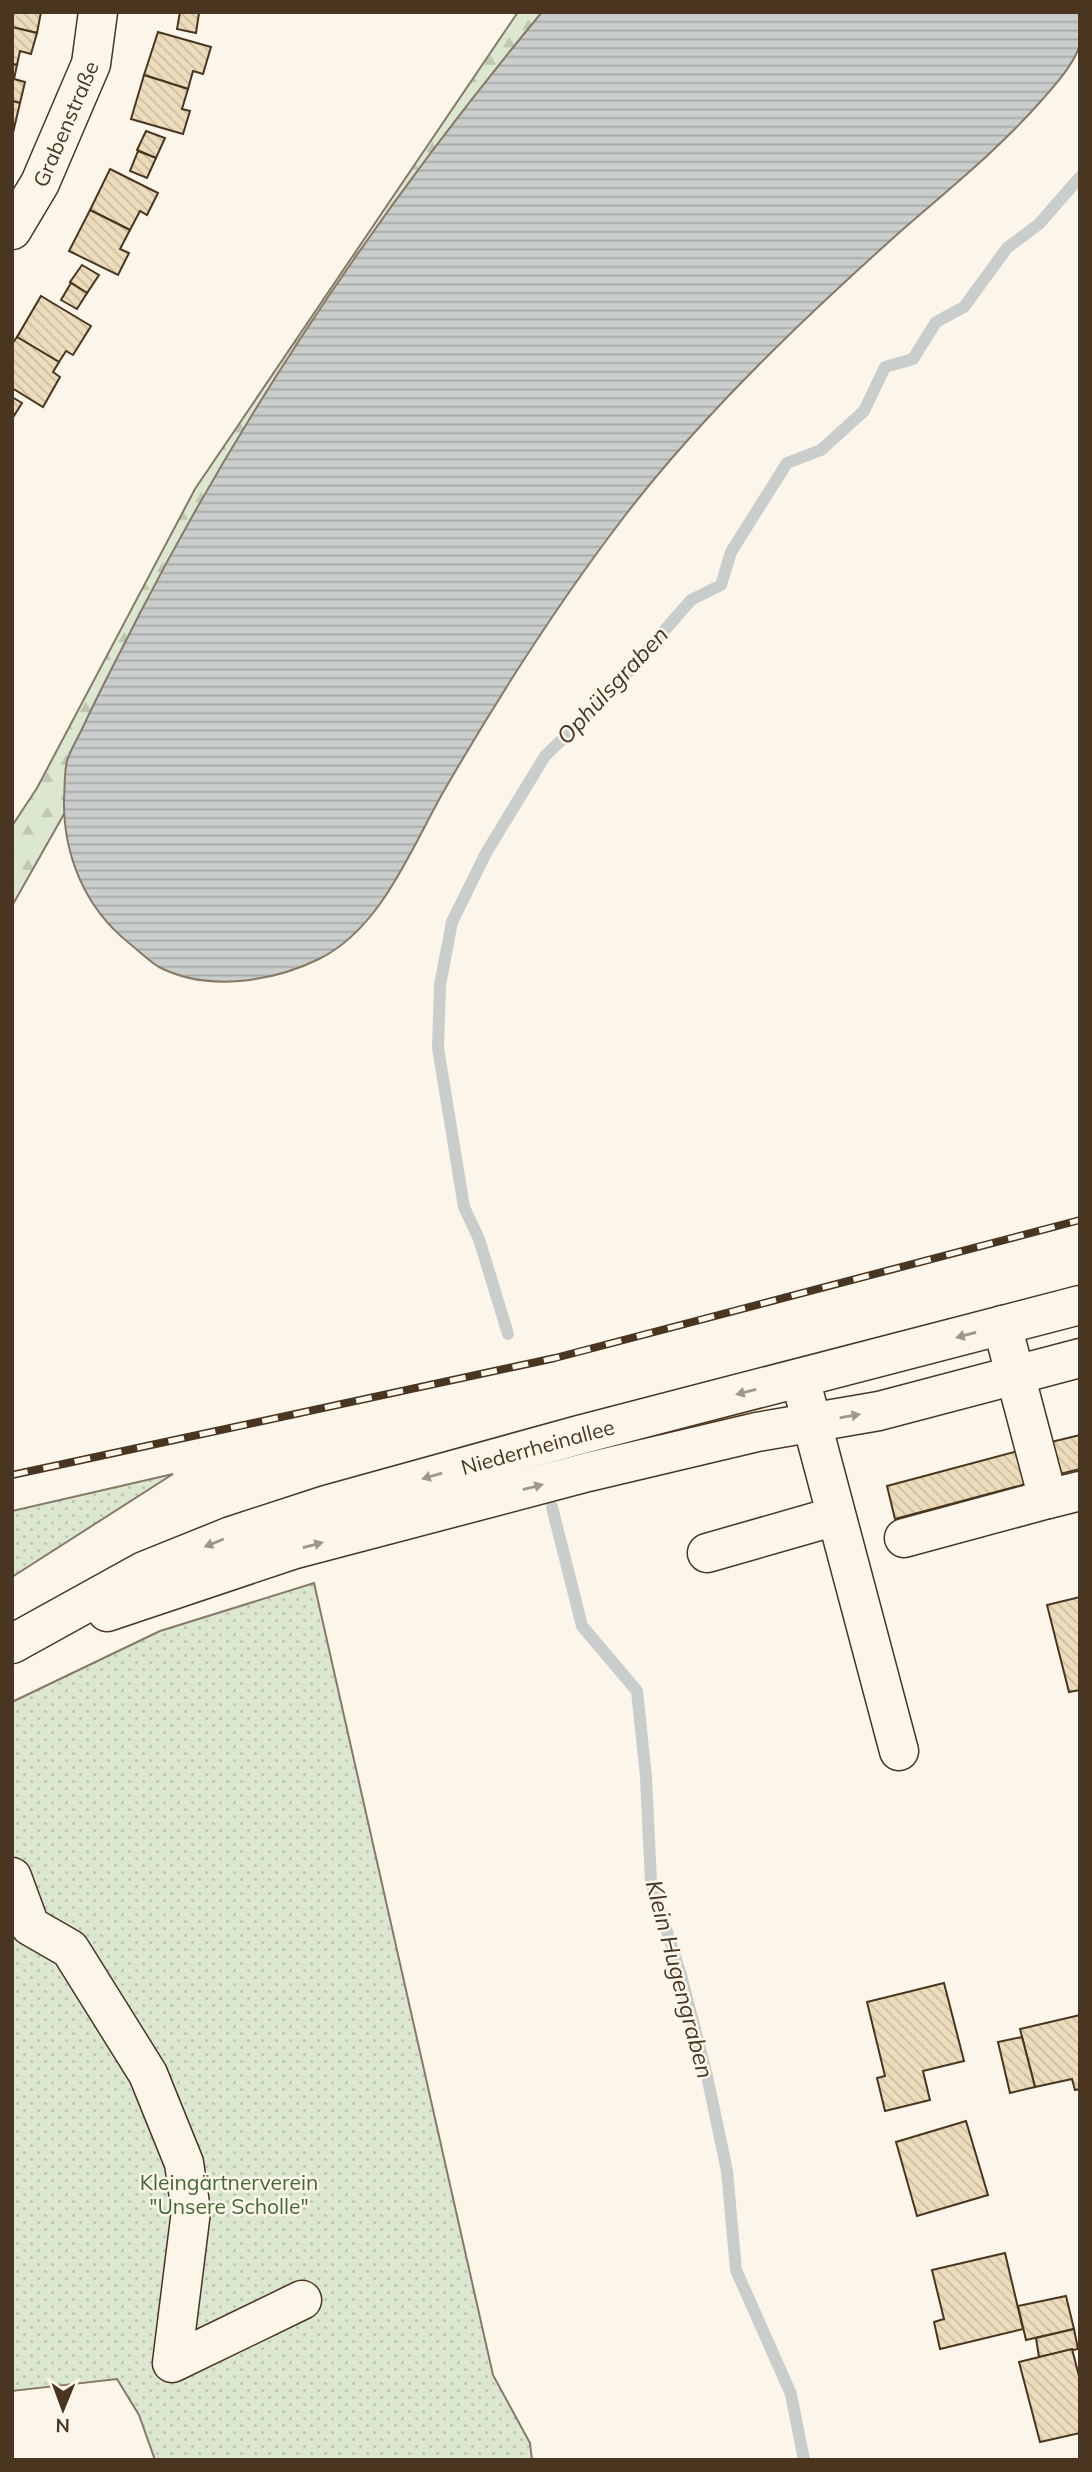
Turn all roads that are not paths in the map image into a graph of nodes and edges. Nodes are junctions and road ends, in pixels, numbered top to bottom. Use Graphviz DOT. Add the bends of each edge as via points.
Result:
graph roads {
  1 [pos="98,12"];
  2 [pos="12,230"];
  3 [pos="1080,1305"];
  4 [pos="1002,1325"];
  5 [pos="1080,1358"];
  6 [pos="1015,1375"];
  7 [pos="800,1378"];
  8 [pos="812,1422"];
  9 [pos="1064,1495"];
  10 [pos="836,1516"];
  11 [pos="904,1538"];
  12 [pos="707,1553"];
  13 [pos="14,1643"];
  14 [pos="899,1751"];
  15 [pos="12,1877"];
  16 [pos="302,2300"];
  1 -- 2 [label="main road, Grabenstraße" via="91,64 40,183"];
  3 -- 4 [label="main road, Niederrheinallee"];
  4 -- 6 [label="main road"];
  4 -- 7 [label="main road, Niederrheinallee, one-way"];
  5 -- 6 [label="main road, Niederrheinallee"];
  8 -- 6 [label="main road, Niederrheinallee, one-way" via="879,1411"];
  6 -- 9 [label="main road"];
  7 -- 8 [label="main road"];
  7 -- 13 [label="main road, Niederrheinallee, one-way" via="480,1462 231,1536 144,1571"];
  8 -- 10 [label="main road"];
  13 -- 8 [label="main road, Niederrheinallee, one-way" via="292,1550 588,1472"];
  9 -- 11 [label="main road"];
  10 -- 12 [label="main road"];
  10 -- 14 [label="main road"];
  15 -- 16 [label="main road" via="30,1926 70,1949 148,2074 184,2163 191,2211 172,2363"];
}
